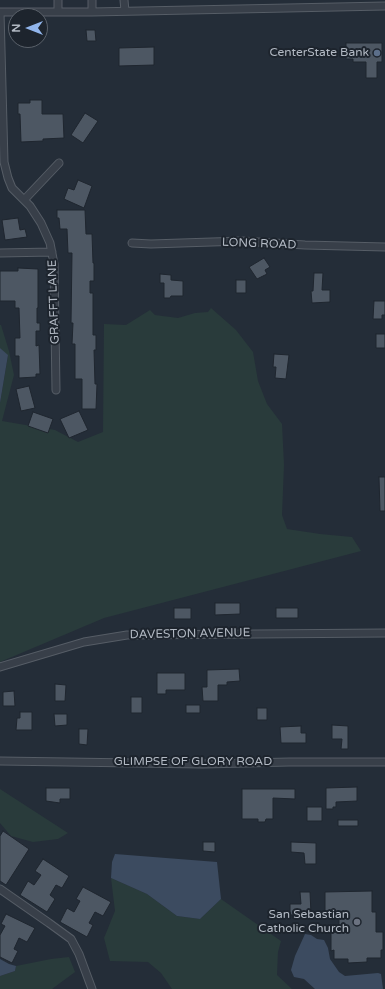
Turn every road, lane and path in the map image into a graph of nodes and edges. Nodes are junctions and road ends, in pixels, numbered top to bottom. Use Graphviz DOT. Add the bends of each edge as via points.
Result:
graph roads {
  1 [pos="58,0"];
  2 [pos="92,0"];
  3 [pos="124,0"];
  4 [pos="385,6"];
  5 [pos="58,11"];
  6 [pos="125,11"];
  7 [pos="0,12"];
  8 [pos="92,12"];
  9 [pos="59,163"];
  10 [pos="24,200"];
  11 [pos="132,244"];
  12 [pos="385,247"];
  13 [pos="52,252"];
  14 [pos="0,253"];
  15 [pos="56,390"];
  16 [pos="385,634"];
  17 [pos="0,667"];
  18 [pos="0,762"];
  19 [pos="385,762"];
  20 [pos="0,889"];
  21 [pos="92,989"];
  1 -- 5 [label="street"];
  2 -- 8 [label="street"];
  3 -- 6 [label="street"];
  4 -- 6 [label="street"];
  5 -- 7 [label="street"];
  5 -- 8 [label="street"];
  6 -- 8 [label="street"];
  7 -- 10 [label="street, GRAFFT LANE" via="4,162 12,188"];
  9 -- 10 [label="street"];
  10 -- 13 [label="street, GRAFFT LANE" via="41,224"];
  11 -- 12 [label="street, LONG ROAD" via="242,241 305,246"];
  13 -- 14 [label="street"];
  13 -- 15 [label="street, GRAFFT LANE"];
  16 -- 17 [label="street, DAVESTON AVENUE" via="127,635 84,642"];
  18 -- 19 [label="street, GLIMPSE OF GLORY ROAD"];
  20 -- 21 [label="street" via="71,939"];
}
